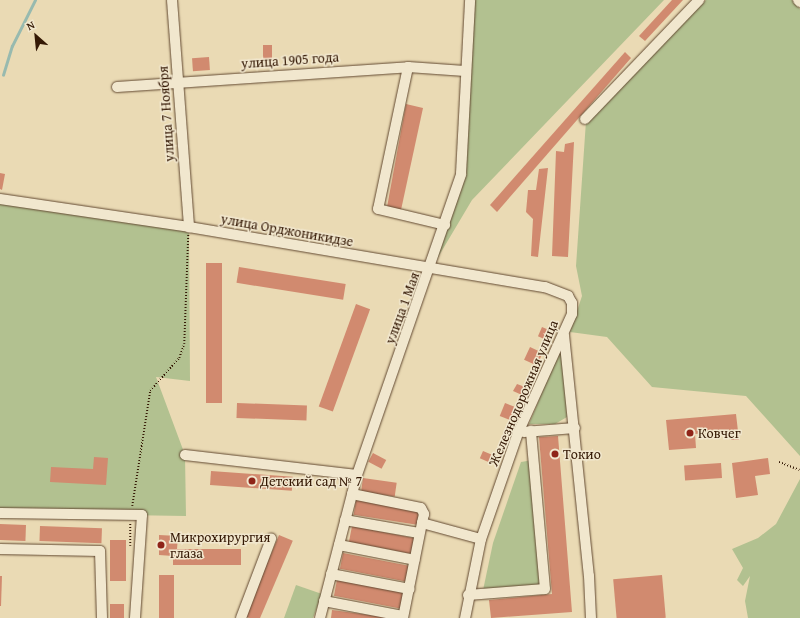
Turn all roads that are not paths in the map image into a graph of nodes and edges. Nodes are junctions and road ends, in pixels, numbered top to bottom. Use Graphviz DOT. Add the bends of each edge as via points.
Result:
graph roads {
  1 [pos="172,0"];
  2 [pos="470,0"];
  3 [pos="699,0"];
  4 [pos="408,67"];
  5 [pos="466,71"];
  6 [pos="178,81"];
  7 [pos="117,87"];
  8 [pos="585,119"];
  9 [pos="0,199"];
  10 [pos="445,225"];
  11 [pos="189,227"];
  12 [pos="430,269"];
  13 [pos="568,296"];
  14 [pos="564,335"];
  15 [pos="575,428"];
  16 [pos="531,431"];
  17 [pos="518,433"];
  18 [pos="185,454"];
  19 [pos="356,475"];
  20 [pos="352,494"];
  21 [pos="0,513"];
  22 [pos="345,520"];
  23 [pos="420,528"];
  24 [pos="271,539"];
  25 [pos="481,539"];
  26 [pos="339,545"];
  27 [pos="0,550"];
  28 [pos="415,560"];
  29 [pos="331,574"];
  30 [pos="410,589"];
  31 [pos="468,595"];
  32 [pos="324,601"];
  33 [pos="403,617"];
  34 [pos="102,618"];
  35 [pos="135,618"];
  36 [pos="241,618"];
  37 [pos="320,618"];
  38 [pos="465,618"];
  39 [pos="591,618"];
  1 -- 6 [label="street, улица 7 Ноября"];
  2 -- 5 [label="street, улица 1 Мая"];
  3 -- 8 [label="street"];
  4 -- 5 [label="street, улица 1905 года"];
  4 -- 6 [label="street, улица 1905 года"];
  4 -- 10 [label="street" via="378,209"];
  5 -- 10 [label="street, улица 1 Мая" via="461,174"];
  6 -- 7 [label="street, улица 1905 года"];
  6 -- 11 [label="street, улица 7 Ноября"];
  9 -- 11 [label="street, улица Орджоникидзе"];
  10 -- 12 [label="street, улица 1 Мая"];
  11 -- 12 [label="street, улица Орджоникидзе"];
  12 -- 13 [label="street, улица Орджоникидзе" via="545,287"];
  12 -- 19 [label="street, улица 1 Мая"];
  13 -- 14 [label="street, Железнодорожная улица" via="572,303 572,314"];
  14 -- 15 [label="street"];
  14 -- 17 [label="street, Железнодорожная улица"];
  15 -- 16 [label="street"];
  15 -- 39 [label="street"];
  16 -- 17 [label="street"];
  16 -- 31 [label="street" via="545,589"];
  17 -- 25 [label="street, Железнодорожная улица"];
  18 -- 19 [label="street"];
  19 -- 20 [label="street, улица 1 Мая"];
  20 -- 22 [label="street, улица 1 Мая"];
  20 -- 23 [label="street" via="421,508"];
  21 -- 35 [label="street" via="142,515"];
  22 -- 23 [label="street"];
  22 -- 26 [label="street, улица 1 Мая"];
  23 -- 25 [label="street"];
  23 -- 28 [label="street"];
  24 -- 36 [label="street"];
  25 -- 31 [label="street, Железнодорожная улица"];
  26 -- 28 [label="street"];
  26 -- 29 [label="street, улица 1 Мая"];
  27 -- 34 [label="street" via="100,551"];
  28 -- 30 [label="street"];
  29 -- 30 [label="street"];
  29 -- 32 [label="street, улица 1 Мая"];
  30 -- 33 [label="street"];
  31 -- 38 [label="street, Железнодорожная улица"];
  32 -- 33 [label="street"];
  32 -- 37 [label="street, улица 1 Мая"];
}
